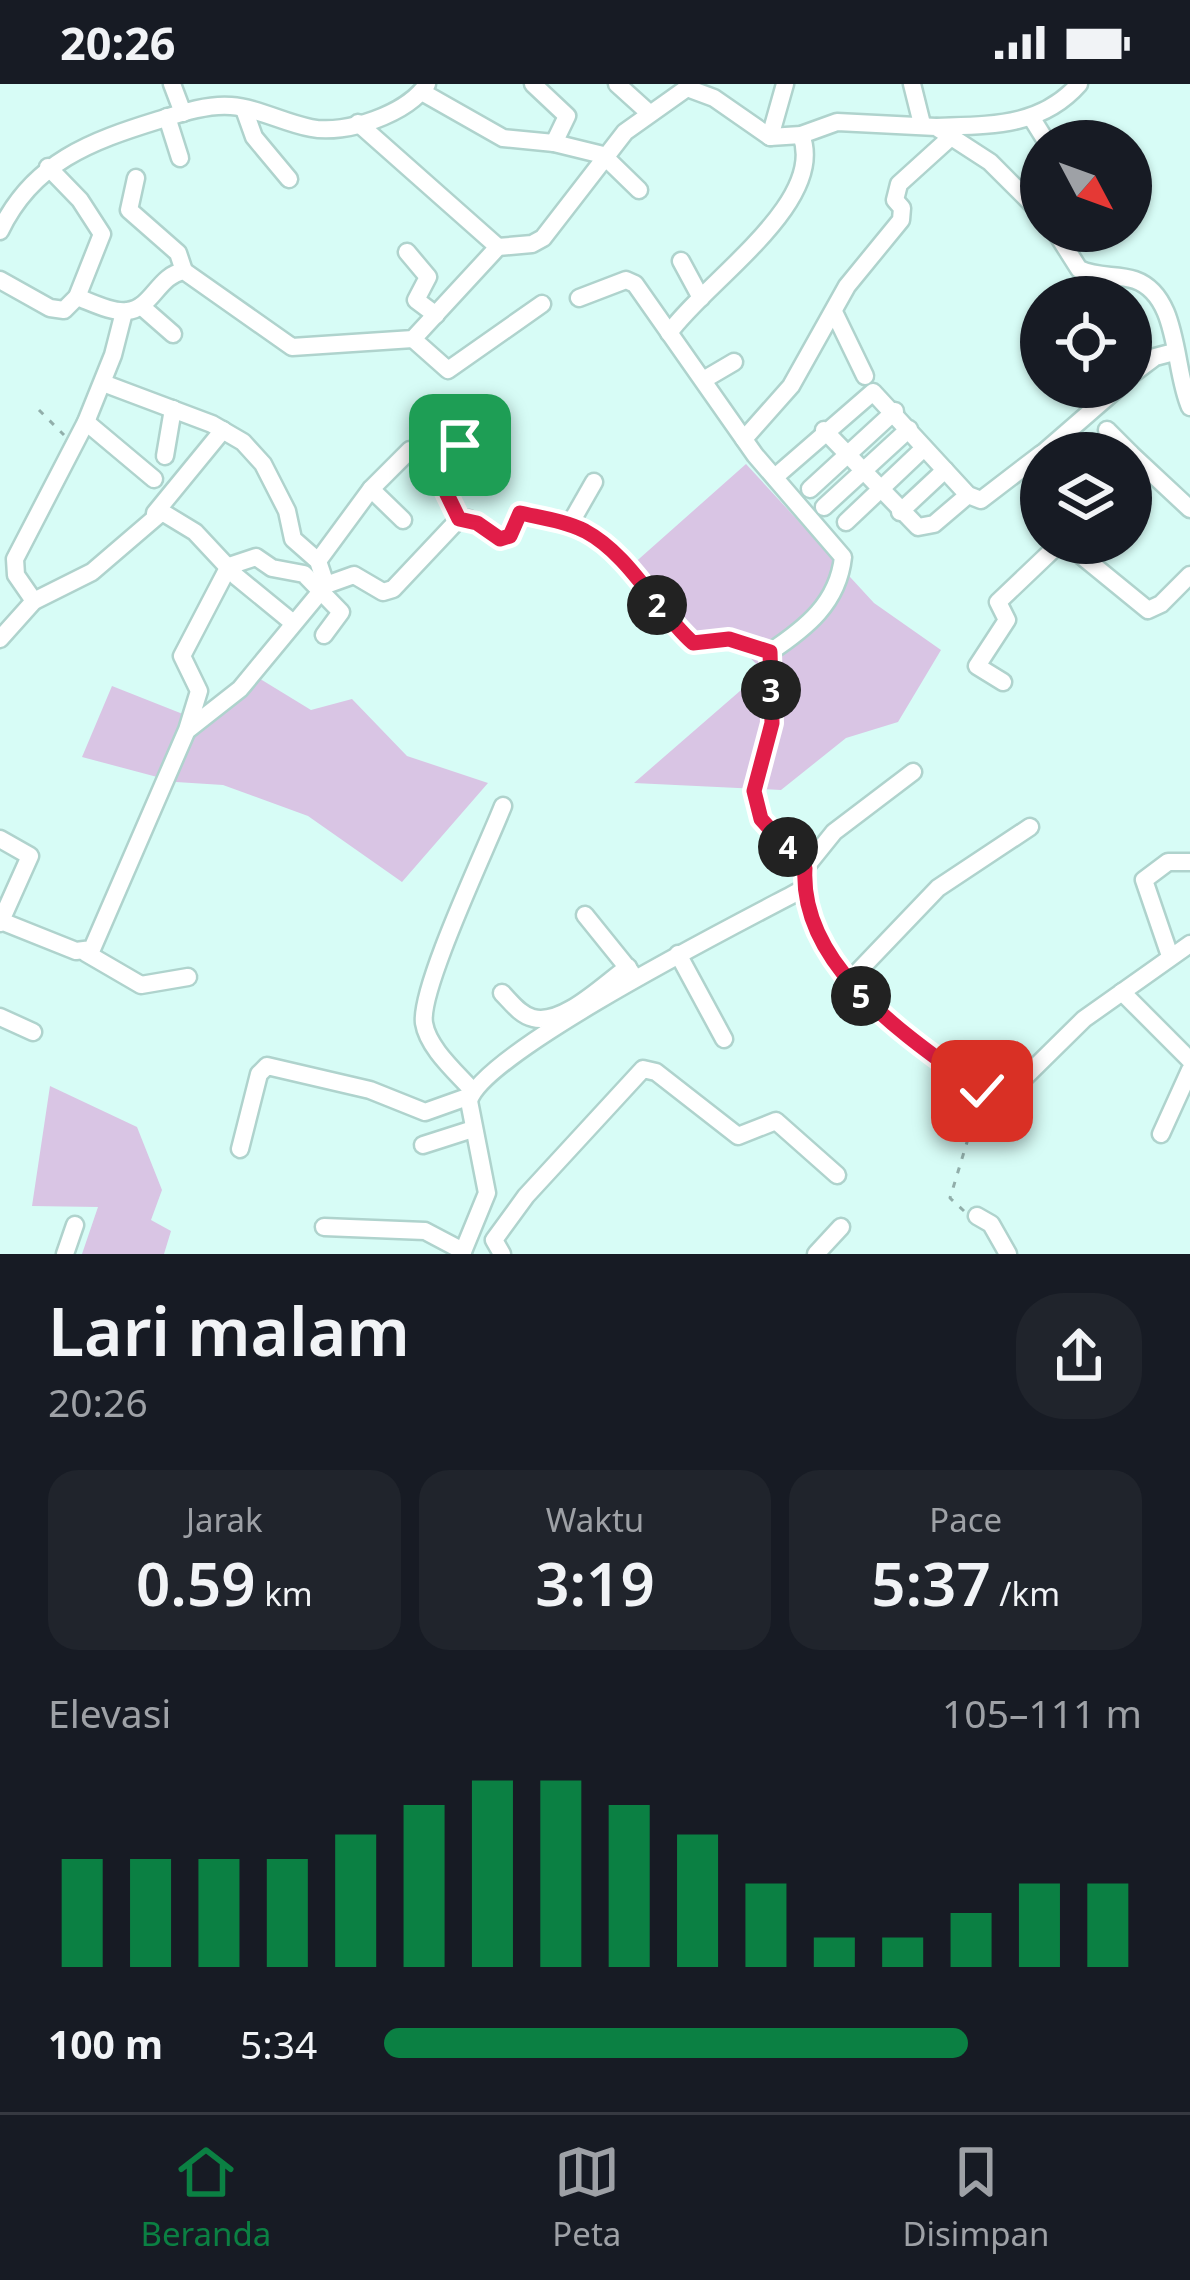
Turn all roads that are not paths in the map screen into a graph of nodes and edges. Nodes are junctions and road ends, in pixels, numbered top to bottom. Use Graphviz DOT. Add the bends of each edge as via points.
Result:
graph roads {
  1 [pos="172,84"];
  2 [pos="533,84"];
  3 [pos="617,84"];
  4 [pos="785,84"];
  5 [pos="912,84"];
  6 [pos="1079,84"];
  7 [pos="424,88"];
  8 [pos="244,109"];
  9 [pos="648,112"];
  10 [pos="175,115"];
  11 [pos="1031,117"];
  12 [pos="1033,120"];
  13 [pos="358,123"];
  14 [pos="937,129"];
  15 [pos="802,135"];
  16 [pos="770,137"];
  17 [pos="554,143"];
  18 [pos="603,155"];
  19 [pos="180,158"];
  20 [pos="48,167"];
  21 [pos="136,178"];
  22 [pos="289,179"];
  23 [pos="639,190"];
  24 [pos="1020,192"];
  25 [pos="0,231"];
  26 [pos="498,247"];
  27 [pos="407,252"];
  28 [pos="1068,252"];
  29 [pos="680,261"];
  30 [pos="184,272"];
  31 [pos="0,280"];
  32 [pos="77,298"];
  33 [pos="579,298"];
  34 [pos="701,298"];
  35 [pos="542,304"];
  36 [pos="133,309"];
  37 [pos="833,312"];
  38 [pos="436,315"];
  39 [pos="669,333"];
  40 [pos="173,334"];
  41 [pos="413,339"];
  42 [pos="1174,352"];
  43 [pos="1152,359"];
  44 [pos="734,362"];
  45 [pos="865,376"];
  46 [pos="706,379"];
  47 [pos="103,383"];
  48 [pos="1190,407"];
  49 [pos="1095,408"];
  50 [pos="173,409"];
  51 [pos="895,411"];
  52 [pos="436,419"];
  53 [pos="86,422"];
  54 [pos="909,429"];
  55 [pos="223,430"];
  56 [pos="824,430"];
  57 [pos="1067,432"];
  58 [pos="744,439"];
  59 [pos="923,448"];
  60 [pos="845,455"];
  61 [pos="165,456"];
  62 [pos="945,470"];
  63 [pos="1020,471"];
  64 [pos="862,472"];
  65 [pos="1152,476"];
  66 [pos="775,477"];
  67 [pos="154,479"];
  68 [pos="594,482"];
  69 [pos="442,484"];
  70 [pos="371,489"];
  71 [pos="810,489"];
  72 [pos="880,490"];
  73 [pos="968,495"];
  74 [pos="824,507"];
  75 [pos="1190,509"];
  76 [pos="900,512"];
  77 [pos="155,513"];
  78 [pos="459,519"];
  79 [pos="403,520"];
  80 [pos="846,522"];
  81 [pos="570,524"];
  82 [pos="0,544"];
  83 [pos="15,559"];
  84 [pos="318,561"];
  85 [pos="1040,564"];
  86 [pos="1090,564"];
  87 [pos="229,566"];
  88 [pos="1190,574"];
  89 [pos="323,588"];
  90 [pos="34,601"];
  91 [pos="292,622"];
  92 [pos="324,634"];
  93 [pos="0,639"];
  94 [pos="770,652"];
  95 [pos="1003,682"];
  96 [pos="188,730"];
  97 [pos="913,772"];
  98 [pos="503,806"];
  99 [pos="1030,827"];
  100 [pos="0,839"];
  101 [pos="1190,862"];
  102 [pos="805,868"];
  103 [pos="803,890"];
  104 [pos="585,915"];
  105 [pos="1,922"];
  106 [pos="1190,944"];
  107 [pos="86,953"];
  108 [pos="678,954"];
  109 [pos="1170,956"];
  110 [pos="631,972"];
  111 [pos="188,977"];
  112 [pos="849,981"];
  113 [pos="1122,992"];
  114 [pos="502,993"];
  115 [pos="0,1017"];
  116 [pos="33,1032"];
  117 [pos="724,1039"];
  118 [pos="1190,1060"];
  119 [pos="1190,1070"];
  120 [pos="471,1093"];
  121 [pos="473,1129"];
  122 [pos="1161,1134"];
  123 [pos="423,1145"];
  124 [pos="240,1149"];
  125 [pos="837,1174"];
  126 [pos="487,1192"];
  127 [pos="526,1196"];
  128 [pos="977,1216"];
  129 [pos="75,1225"];
  130 [pos="324,1227"];
  131 [pos="841,1227"];
  132 [pos="463,1252"];
  133 [pos="65,1254"];
  134 [pos="502,1254"];
  135 [pos="816,1254"];
  136 [pos="1008,1254"];
  1 -- 10 [label="street"];
  2 -- 17 [label="street" via="567,116"];
  3 -- 9 [label="street"];
  4 -- 16 [label="street"];
  5 -- 14 [label="street"];
  6 -- 11 [label="street" via="1056,108"];
  7 -- 13 [label="street"];
  7 -- 17 [label="street" via="503,138"];
  8 -- 10 [label="street"];
  8 -- 13 [label="street" via="321,129"];
  8 -- 22 [label="street" via="254,137"];
  9 -- 16 [label="street" via="676,92 699,90"];
  9 -- 18 [label="street"];
  10 -- 19 [label="street"];
  10 -- 20 [label="street" via="77,148"];
  11 -- 12 [label="street"];
  11 -- 14 [label="street"];
  13 -- 26 [label="street"];
  14 -- 15 [label="street" via="826,123"];
  14 -- 24 [label="street"];
  14 -- 37 [label="street" via="894,192 901,220"];
  15 -- 16 [label="street"];
  15 -- 34 [label="street" via="808,166 800,185"];
  17 -- 18 [label="street"];
  18 -- 23 [label="street"];
  18 -- 26 [label="street" via="543,238"];
  20 -- 25 [label="street"];
  20 -- 32 [label="street" via="102,234"];
  21 -- 30 [label="street" via="129,210 178,253"];
  26 -- 38 [label="street"];
  27 -- 38 [label="street" via="428,277 416,300"];
  28 -- 42 [label="street" via="1079,269 1154,291"];
  29 -- 34 [label="street"];
  30 -- 36 [label="street" via="165,278"];
  30 -- 41 [label="street" via="292,347"];
  31 -- 32 [label="street" via="50,308 64,310"];
  32 -- 36 [label="street"];
  33 -- 39 [label="street" via="631,280"];
  34 -- 39 [label="street"];
  35 -- 41 [label="street" via="448,370"];
  36 -- 40 [label="street"];
  36 -- 47 [label="street"];
  37 -- 45 [label="street"];
  37 -- 58 [label="street" via="791,386"];
  38 -- 41 [label="street"];
  39 -- 46 [label="street"];
  42 -- 43 [label="street"];
  42 -- 48 [label="street"];
  44 -- 46 [label="street"];
  46 -- 58 [label="street"];
  47 -- 50 [label="street"];
  47 -- 53 [label="street"];
  49 -- 57 [label="street"];
  50 -- 55 [label="street"];
  50 -- 61 [label="street"];
  51 -- 54 [label="street"];
  51 -- 56 [label="street" via="873,392"];
  51 -- 60 [label="street"];
  52 -- 69 [label="street" via="462,453 461,467"];
  53 -- 67 [label="street"];
  53 -- 83 [label="street"];
  54 -- 59 [label="street"];
  54 -- 64 [label="street"];
  55 -- 77 [label="street"];
  55 -- 84 [label="street" via="256,455 296,544"];
  56 -- 60 [label="street"];
  56 -- 66 [label="street"];
  58 -- 66 [label="street"];
  59 -- 62 [label="street"];
  59 -- 72 [label="street"];
  60 -- 64 [label="street"];
  60 -- 71 [label="street"];
  62 -- 73 [label="street"];
  62 -- 76 [label="street"];
  63 -- 73 [label="street" via="981,500"];
  64 -- 72 [label="street"];
  64 -- 74 [label="street"];
  65 -- 75 [label="street"];
  66 -- 94 [label="street" via="844,561 820,614"];
  68 -- 81 [label="street"];
  69 -- 70 [label="street" via="412,450"];
  69 -- 78 [label="street"];
  70 -- 79 [label="street"];
  70 -- 84 [label="street"];
  72 -- 76 [label="street"];
  72 -- 80 [label="street"];
  73 -- 76 [label="street" via="925,527"];
  77 -- 87 [label="street" via="180,521"];
  77 -- 90 [label="street" via="92,572"];
  78 -- 81 [label="street" via="500,539 510,536 520,513"];
  78 -- 89 [label="street" via="394,590 354,575"];
  81 -- 94 [label="street" via="617,557 693,643 729,639"];
  82 -- 83 [label="street"];
  83 -- 90 [label="street"];
  84 -- 89 [label="street"];
  85 -- 95 [label="street" via="998,602 1007,620 976,666"];
  86 -- 88 [label="street" via="1148,610"];
  87 -- 89 [label="street" via="256,557"];
  87 -- 91 [label="street"];
  87 -- 96 [label="street" via="182,656 199,691"];
  89 -- 91 [label="street"];
  89 -- 92 [label="street" via="342,615"];
  90 -- 93 [label="street"];
  91 -- 96 [label="street" via="240,689"];
  94 -- 102 [label="street" via="772,723 754,791 761,819"];
  96 -- 107 [label="street"];
  97 -- 102 [label="street" via="834,832"];
  98 -- 120 [label="street" via="425,1004 431,1040"];
  99 -- 112 [label="street" via="938,888"];
  100 -- 105 [label="street" via="29,856"];
  101 -- 109 [label="street" via="1168,862 1144,880"];
  102 -- 103 [label="street"];
  103 -- 108 [label="street"];
  103 -- 112 [label="street" via="829,956"];
  104 -- 110 [label="street"];
  105 -- 107 [label="street"];
  106 -- 109 [label="street"];
  107 -- 111 [label="street" via="141,985"];
  108 -- 110 [label="street"];
  108 -- 117 [label="street"];
  109 -- 113 [label="street"];
  110 -- 114 [label="street" via="561,1014 535,1020"];
  110 -- 120 [label="street"];
  112 -- 113 [label="street" via="982,1091 1008,1092"];
  113 -- 118 [label="street"];
  115 -- 116 [label="street"];
  119 -- 122 [label="street"];
  120 -- 121 [label="street"];
  120 -- 124 [label="street" via="425,1112 267,1066"];
  121 -- 123 [label="street"];
  121 -- 126 [label="street"];
  125 -- 127 [label="street" via="776,1121 738,1136 644,1069"];
  126 -- 127 [label="street"];
  126 -- 132 [label="street"];
  127 -- 134 [label="street" via="494,1240"];
  128 -- 136 [label="street" via="992,1224"];
  129 -- 133 [label="street"];
  130 -- 132 [label="street" via="425,1231"];
  131 -- 135 [label="street"];
}
